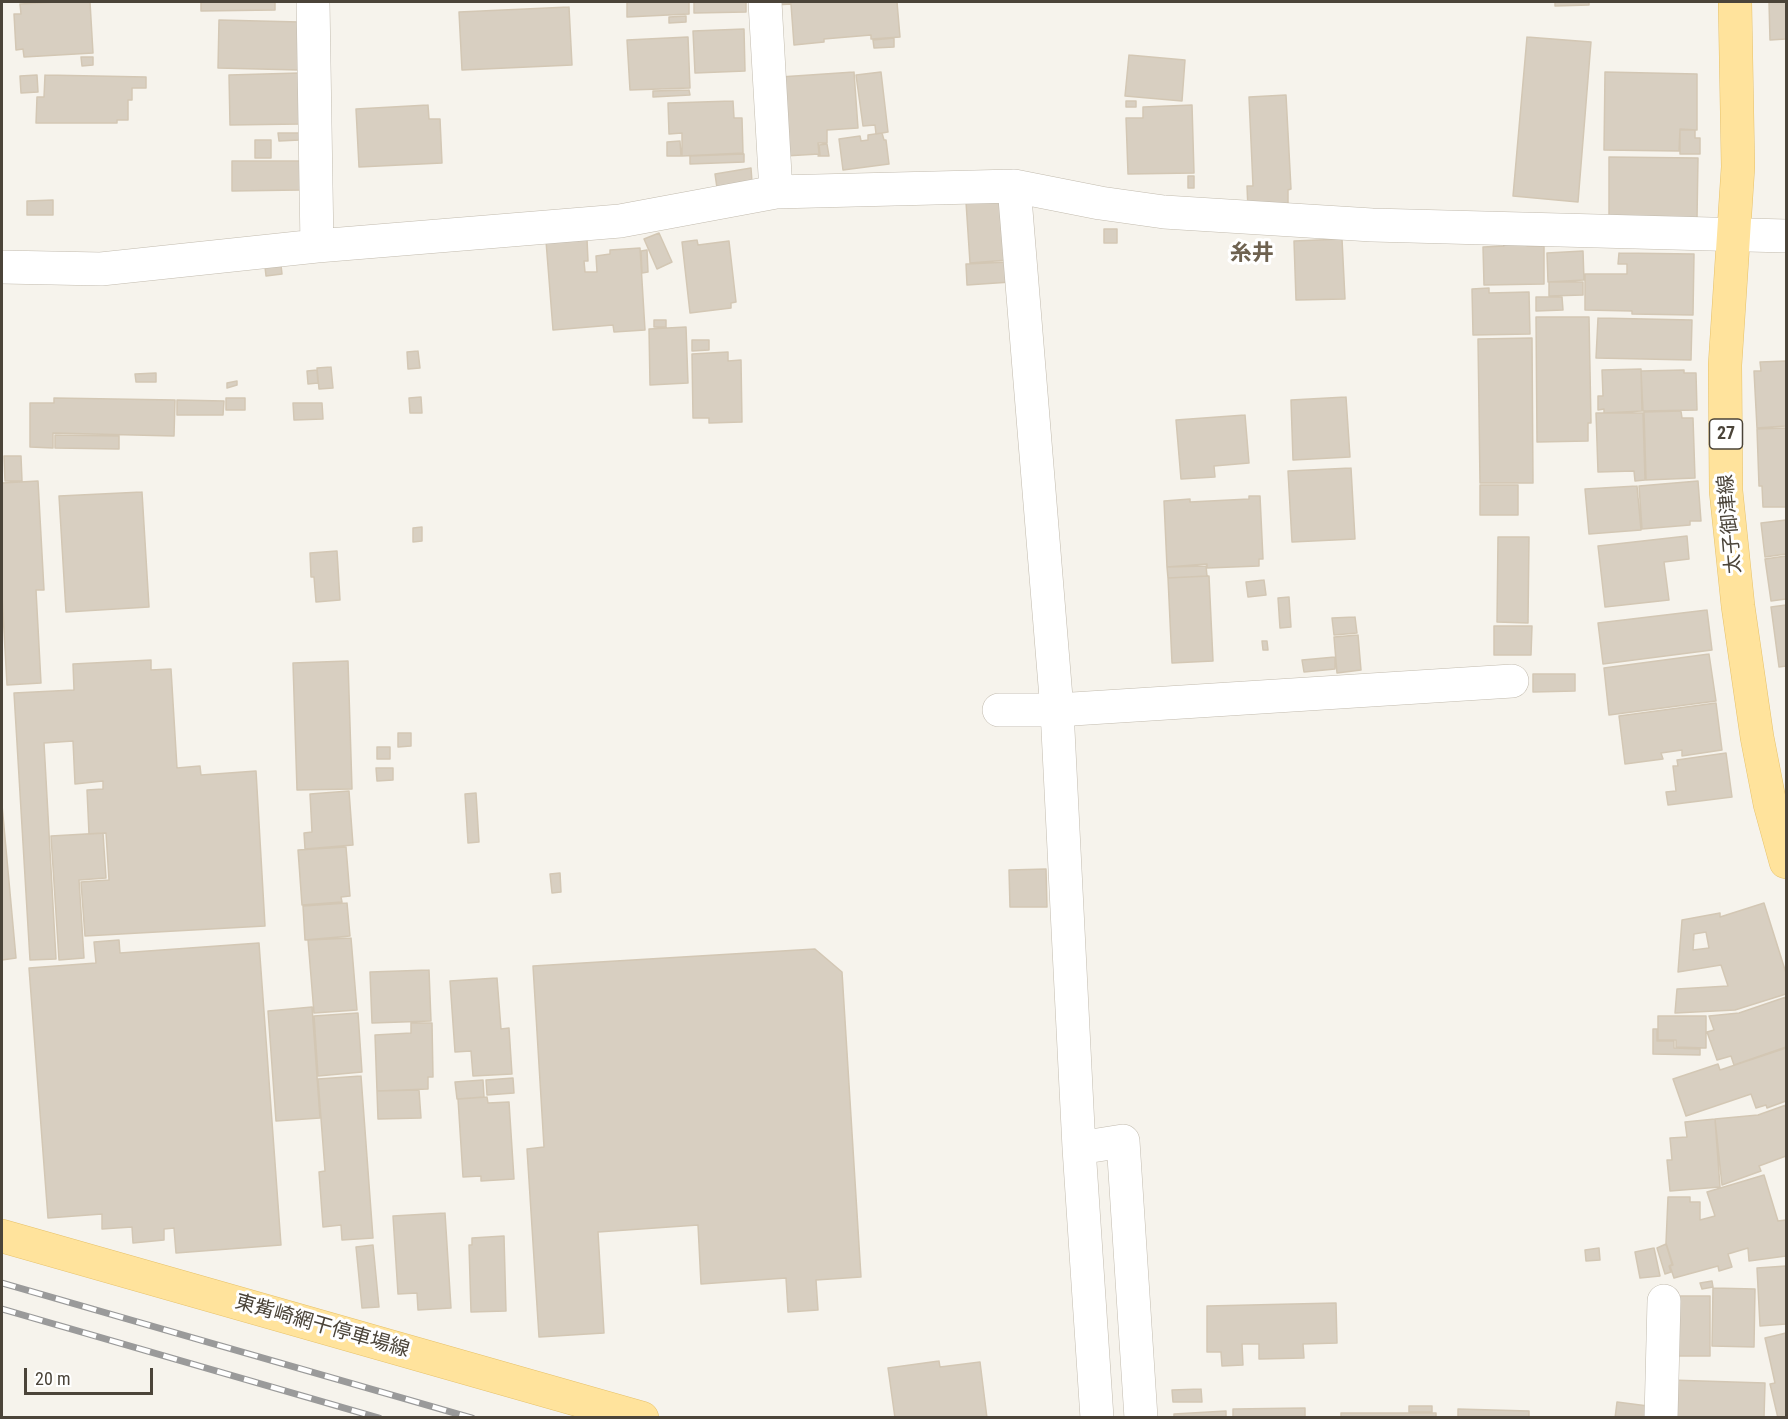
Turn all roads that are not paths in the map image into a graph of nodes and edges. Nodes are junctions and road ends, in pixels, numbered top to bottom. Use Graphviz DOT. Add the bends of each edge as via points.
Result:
graph roads {
  1 [pos="313,2"];
  2 [pos="765,2"];
  3 [pos="1735,2"];
  4 [pos="1014,186"];
  5 [pos="776,192"];
  6 [pos="1735,235"];
  7 [pos="1786,236"];
  8 [pos="317,246"];
  9 [pos="2,267"];
  10 [pos="1512,681"];
  11 [pos="999,710"];
  12 [pos="1057,710"];
  13 [pos="1786,862"];
  14 [pos="1079,1148"];
  15 [pos="2,1236"];
  16 [pos="1664,1301"];
  17 [pos="642,1418"];
  18 [pos="1096,1418"];
  19 [pos="1141,1418"];
  20 [pos="1661,1418"];
  1 -- 8 [label="street"];
  2 -- 5 [label="street"];
  3 -- 6 [label="main road, 太子御津線 / 27"];
  4 -- 5 [label="street"];
  4 -- 6 [label="street" via="1100,204 1164,212 1372,225"];
  4 -- 12 [label="street"];
  5 -- 8 [label="street" via="620,221"];
  6 -- 7 [label="street"];
  6 -- 13 [label="main road, 太子御津線 / 27" via="1725,365 1726,491 1757,737"];
  8 -- 9 [label="street" via="101,269"];
  10 -- 12 [label="street"];
  11 -- 12 [label="street"];
  12 -- 14 [label="street"];
  14 -- 18 [label="street"];
  14 -- 19 [label="street" via="1123,1141"];
  15 -- 17 [label="main road, 東觜崎網干停車場線"];
  16 -- 20 [label="street"];
}
